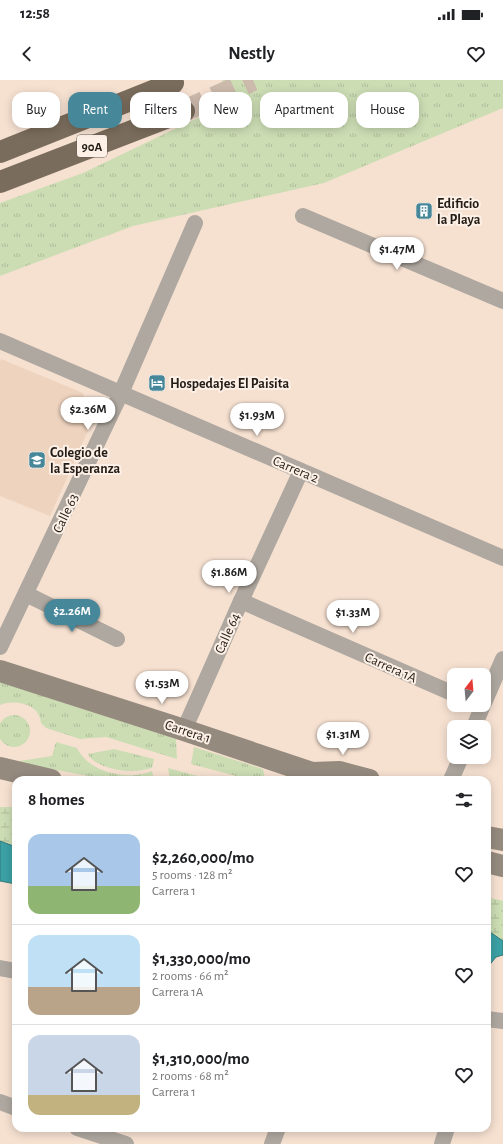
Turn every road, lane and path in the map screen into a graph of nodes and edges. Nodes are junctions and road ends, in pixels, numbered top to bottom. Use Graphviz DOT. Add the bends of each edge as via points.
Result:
graph roads {
  1 [pos="173,82"];
  2 [pos="140,128"];
  3 [pos="0,152"];
  4 [pos="0,182"];
  5 [pos="303,216"];
  6 [pos="195,223"];
  7 [pos="503,301"];
  8 [pos="0,341"];
  9 [pos="121,393"];
  10 [pos="301,471"];
  11 [pos="503,558"];
  12 [pos="26,594"];
  13 [pos="241,601"];
  14 [pos="117,639"];
  15 [pos="0,647"];
  16 [pos="503,659"];
  17 [pos="0,671"];
  18 [pos="491,685"];
  19 [pos="447,691"];
  20 [pos="184,730"];
  21 [pos="458,764"];
  22 [pos="0,768"];
  23 [pos="34,776"];
  24 [pos="320,776"];
  25 [pos="354,776"];
  26 [pos="453,776"];
  27 [pos="0,782"];
  28 [pos="12,784"];
  29 [pos="491,838"];
  30 [pos="503,840"];
  31 [pos="491,863"];
  32 [pos="503,866"];
  33 [pos="0,968"];
  34 [pos="12,970"];
  35 [pos="491,1020"];
  36 [pos="503,1021"];
  37 [pos="0,1102"];
  38 [pos="12,1106"];
  39 [pos="90,1132"];
  40 [pos="276,1132"];
  41 [pos="446,1132"];
  42 [pos="104,1136"];
  43 [pos="126,1144"];
  44 [pos="272,1144"];
  45 [pos="442,1144"];
  1 -- 3 [label="highway, 90A"];
  2 -- 4 [label="highway, 90A"];
  5 -- 7 [label="street"];
  6 -- 9 [label="street, Calle 63"];
  8 -- 9 [label="street, Carrera 2"];
  9 -- 10 [label="street, Carrera 2"];
  9 -- 12 [label="street, Calle 63"];
  10 -- 11 [label="street, Carrera 2"];
  10 -- 13 [label="street, Calle 64"];
  12 -- 14 [label="street"];
  12 -- 15 [label="street, Calle 63"];
  13 -- 19 [label="street, Carrera 1A"];
  13 -- 20 [label="street, Calle 64"];
  16 -- 18 [label="street"];
  17 -- 20 [label="main road, Carrera 1"];
  20 -- 24 [label="main road, Carrera 1"];
  21 -- 26 [label="street"];
  22 -- 23 [label="main road"];
  24 -- 25 [label="main road" via="339,772"];
  27 -- 28 [label="main road"];
  29 -- 30 [label="main road"];
  31 -- 32 [label="main road"];
  33 -- 34 [label="street"];
  35 -- 36 [label="street"];
  37 -- 38 [label="street"];
  39 -- 42 [label="street"];
  40 -- 44 [label="street"];
  41 -- 45 [label="street"];
  42 -- 43 [label="street"];
}
